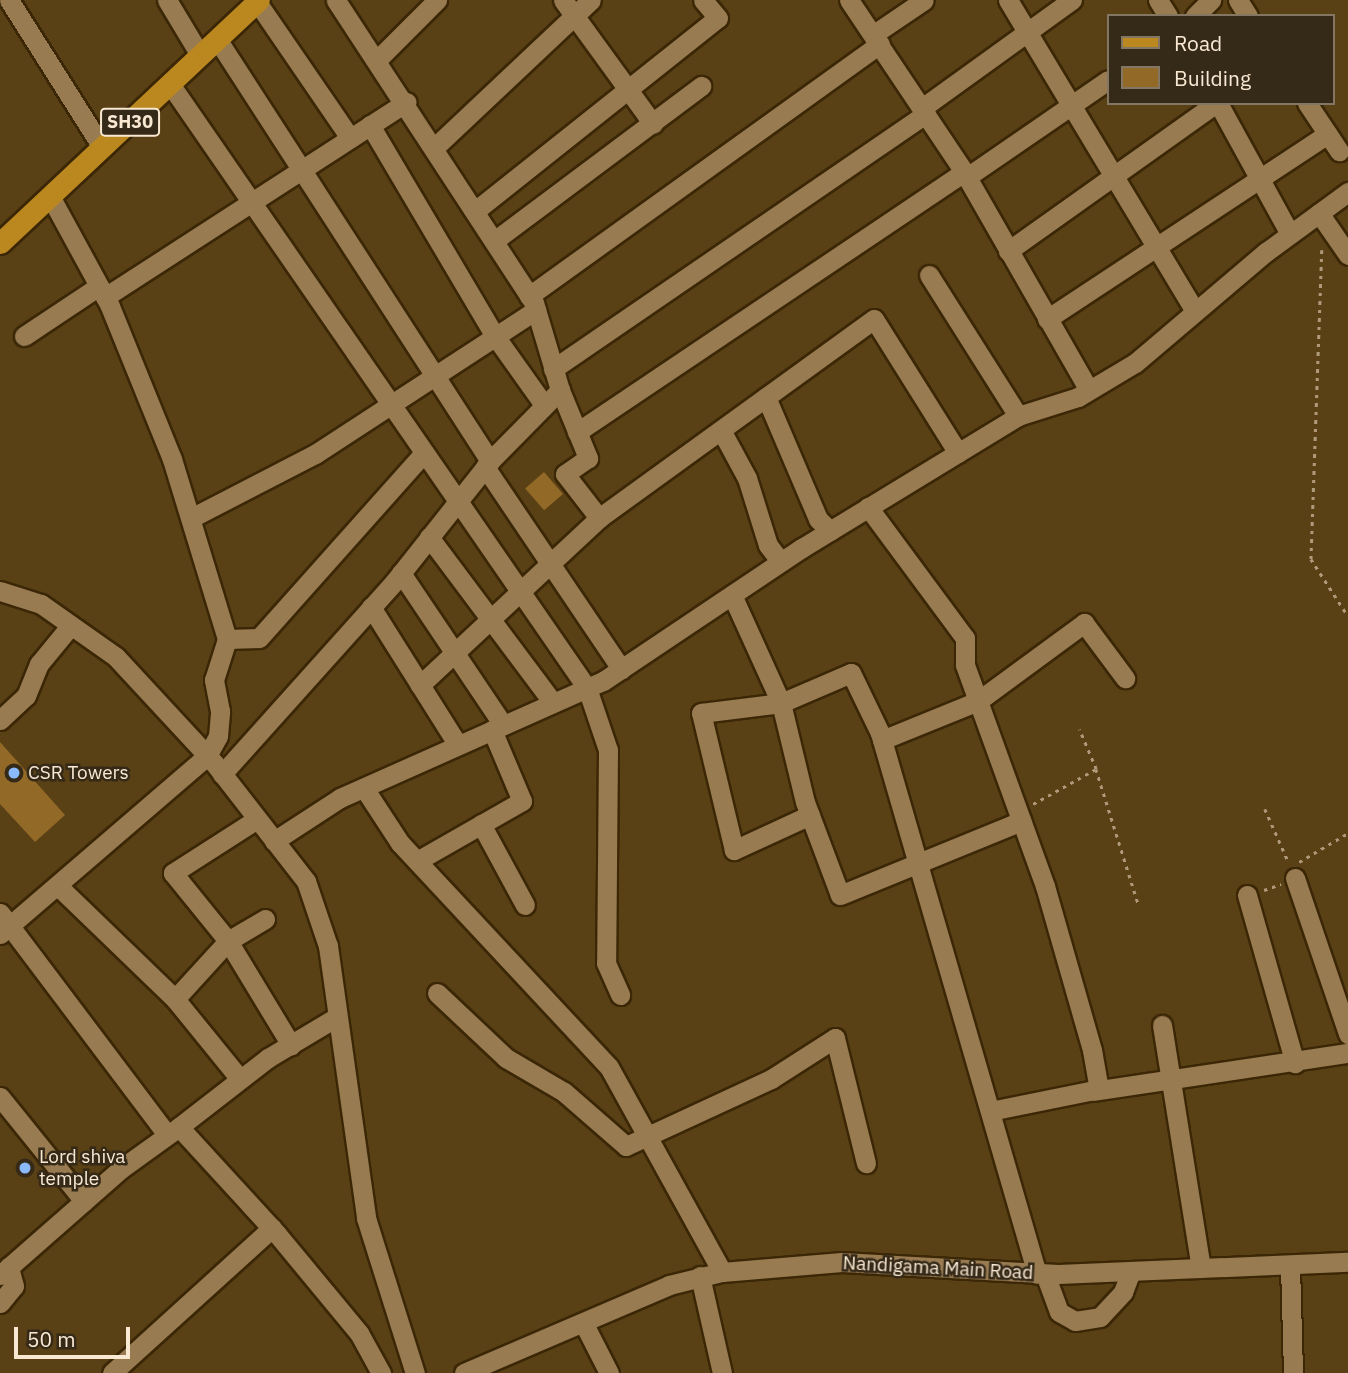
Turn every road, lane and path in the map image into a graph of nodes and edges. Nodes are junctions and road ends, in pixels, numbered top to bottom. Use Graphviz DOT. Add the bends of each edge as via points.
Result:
graph roads {
  1 [pos="9,0"];
  2 [pos="167,0"];
  3 [pos="336,0"];
  4 [pos="437,0"];
  5 [pos="591,0"];
  6 [pos="703,0"];
  7 [pos="849,0"];
  8 [pos="924,0"];
  9 [pos="1008,0"];
  10 [pos="1072,0"];
  11 [pos="1211,0"];
  12 [pos="258,1"];
  13 [pos="569,8"];
  14 [pos="1197,14"];
  15 [pos="1028,32"];
  16 [pos="218,39"];
  17 [pos="877,39"];
  18 [pos="200,55"];
  19 [pos="377,60"];
  20 [pos="1106,81"];
  21 [pos="170,84"];
  22 [pos="701,86"];
  23 [pos="628,90"];
  24 [pos="406,102"];
  25 [pos="1072,105"];
  26 [pos="1214,105"];
  27 [pos="1218,105"];
  28 [pos="1308,105"];
  29 [pos="924,111"];
  30 [pos="653,124"];
  31 [pos="370,125"];
  32 [pos="1328,134"];
  33 [pos="350,138"];
  34 [pos="102,147"];
  35 [pos="435,148"];
  36 [pos="1345,151"];
  37 [pos="304,168"];
  38 [pos="966,174"];
  39 [pos="1114,176"];
  40 [pos="1261,181"];
  41 [pos="1348,192"];
  42 [pos="50,196"];
  43 [pos="254,201"];
  44 [pos="475,211"];
  45 [pos="1319,213"];
  46 [pos="1290,234"];
  47 [pos="494,240"];
  48 [pos="0,243"];
  49 [pos="1322,248"];
  50 [pos="1158,250"];
  51 [pos="1008,251"];
  52 [pos="1348,255"];
  53 [pos="929,275"];
  54 [pos="102,292"];
  55 [pos="533,303"];
  56 [pos="1195,312"];
  57 [pos="1047,319"];
  58 [pos="24,336"];
  59 [pos="495,336"];
  60 [pos="554,369"];
  61 [pos="436,375"];
  62 [pos="560,390"];
  63 [pos="1089,390"];
  64 [pos="766,397"];
  65 [pos="391,404"];
  66 [pos="544,405"];
  67 [pos="1018,415"];
  68 [pos="721,430"];
  69 [pos="577,432"];
  70 [pos="424,453"];
  71 [pos="958,453"];
  72 [pos="487,464"];
  73 [pos="456,503"];
  74 [pos="869,507"];
  75 [pos="191,518"];
  76 [pos="599,518"];
  77 [pos="830,531"];
  78 [pos="429,537"];
  79 [pos="781,562"];
  80 [pos="550,564"];
  81 [pos="401,573"];
  82 [pos="0,591"];
  83 [pos="519,592"];
  84 [pos="732,595"];
  85 [pos="371,607"];
  86 [pos="1348,616"];
  87 [pos="491,619"];
  88 [pos="71,625"];
  89 [pos="227,639"];
  90 [pos="455,653"];
  91 [pos="621,669"];
  92 [pos="1125,678"];
  93 [pos="420,685"];
  94 [pos="587,688"];
  95 [pos="978,701"];
  96 [pos="553,703"];
  97 [pos="781,703"];
  98 [pos="0,720"];
  99 [pos="498,728"];
  100 [pos="1079,729"];
  101 [pos="882,740"];
  102 [pos="458,745"];
  103 [pos="207,756"];
  104 [pos="1096,769"];
  105 [pos="222,774"];
  106 [pos="364,788"];
  107 [pos="1265,809"];
  108 [pos="810,815"];
  109 [pos="1020,817"];
  110 [pos="257,819"];
  111 [pos="481,824"];
  112 [pos="1348,833"];
  113 [pos="274,841"];
  114 [pos="416,861"];
  115 [pos="920,863"];
  116 [pos="1296,878"];
  117 [pos="59,887"];
  118 [pos="1247,895"];
  119 [pos="1138,903"];
  120 [pos="525,905"];
  121 [pos="265,919"];
  122 [pos="4,924"];
  123 [pos="228,941"];
  124 [pos="437,993"];
  125 [pos="620,995"];
  126 [pos="175,999"];
  127 [pos="335,1018"];
  128 [pos="1162,1025"];
  129 [pos="1348,1034"];
  130 [pos="291,1045"];
  131 [pos="1348,1053"];
  132 [pos="1295,1063"];
  133 [pos="240,1079"];
  134 [pos="1172,1081"];
  135 [pos="1093,1091"];
  136 [pos="0,1097"];
  137 [pos="990,1111"];
  138 [pos="173,1131"];
  139 [pos="645,1134"];
  140 [pos="866,1163"];
  141 [pos="84,1201"];
  142 [pos="272,1228"];
  143 [pos="1348,1262"];
  144 [pos="1290,1265"];
  145 [pos="1201,1268"];
  146 [pos="5,1271"];
  147 [pos="1131,1271"];
  148 [pos="722,1272"];
  149 [pos="1041,1274"];
  150 [pos="700,1276"];
  151 [pos="0,1303"];
  152 [pos="584,1324"];
  153 [pos="112,1373"];
  154 [pos="381,1373"];
  155 [pos="415,1373"];
  156 [pos="464,1373"];
  157 [pos="609,1373"];
  158 [pos="722,1373"];
  159 [pos="1293,1373"];
  1 -- 34 [label="street"];
  2 -- 18 [label="street"];
  3 -- 19 [label="street"];
  4 -- 19 [label="street"];
  5 -- 13 [label="street"];
  6 -- 23 [label="street" via="718,18"];
  7 -- 17 [label="street"];
  8 -- 17 [label="street"];
  9 -- 15 [label="street"];
  10 -- 15 [label="street"];
  11 -- 14 [label="street"];
  12 -- 16 [label="main road, SH30"];
  12 -- 33 [label="street"];
  13 -- 23 [label="street"];
  13 -- 35 [label="street"];
  15 -- 25 [label="street"];
  15 -- 29 [label="street"];
  16 -- 18 [label="main road, SH30"];
  16 -- 37 [label="street"];
  17 -- 29 [label="street"];
  17 -- 55 [label="street"];
  18 -- 21 [label="main road, SH30"];
  19 -- 24 [label="street"];
  20 -- 25 [label="street"];
  21 -- 34 [label="main road, SH30"];
  21 -- 43 [label="street"];
  22 -- 30 [label="street"];
  23 -- 30 [label="street"];
  23 -- 44 [label="street"];
  24 -- 31 [label="street"];
  24 -- 35 [label="street"];
  25 -- 38 [label="street"];
  25 -- 39 [label="street"];
  26 -- 39 [label="street"];
  27 -- 40 [label="street"];
  28 -- 32 [label="street"];
  29 -- 38 [label="street"];
  29 -- 60 [label="street"];
  30 -- 47 [label="street"];
  31 -- 33 [label="street"];
  31 -- 59 [label="street"];
  32 -- 36 [label="street"];
  32 -- 40 [label="street"];
  33 -- 37 [label="street"];
  34 -- 42 [label="main road, SH30"];
  35 -- 44 [label="street"];
  37 -- 43 [label="street"];
  37 -- 61 [label="street"];
  38 -- 51 [label="street"];
  38 -- 69 [label="street"];
  39 -- 50 [label="street"];
  39 -- 51 [label="street"];
  40 -- 46 [label="street"];
  40 -- 50 [label="street"];
  41 -- 45 [label="street"];
  42 -- 48 [label="main road, SH30"];
  42 -- 54 [label="street"];
  43 -- 54 [label="street"];
  43 -- 65 [label="street"];
  44 -- 47 [label="street"];
  45 -- 46 [label="street"];
  45 -- 52 [label="street"];
  46 -- 56 [label="street"];
  47 -- 55 [label="street"];
  49 -- 86 [label="path" via="1311,559"];
  50 -- 56 [label="street"];
  50 -- 57 [label="street"];
  51 -- 57 [label="street"];
  53 -- 67 [label="street"];
  54 -- 58 [label="street"];
  54 -- 75 [label="street"];
  55 -- 59 [label="street"];
  55 -- 60 [label="street"];
  56 -- 63 [label="street" via="1135,363"];
  57 -- 63 [label="street"];
  59 -- 61 [label="street"];
  59 -- 66 [label="street"];
  60 -- 62 [label="street"];
  61 -- 65 [label="street"];
  61 -- 72 [label="street"];
  62 -- 66 [label="street"];
  62 -- 69 [label="street"];
  63 -- 67 [label="street"];
  64 -- 68 [label="street"];
  64 -- 71 [label="street" via="874,319"];
  64 -- 77 [label="street" via="818,519"];
  65 -- 70 [label="street"];
  65 -- 75 [label="street" via="315,454"];
  66 -- 72 [label="street"];
  67 -- 71 [label="street"];
  68 -- 76 [label="street"];
  68 -- 79 [label="street" via="747,478 768,545"];
  69 -- 76 [label="street" via="588,458 565,474"];
  70 -- 73 [label="street"];
  70 -- 89 [label="street" via="259,638"];
  71 -- 74 [label="street"];
  72 -- 73 [label="street"];
  72 -- 80 [label="street"];
  73 -- 78 [label="street"];
  73 -- 83 [label="street"];
  74 -- 77 [label="street"];
  74 -- 95 [label="street" via="965,638 965,665"];
  75 -- 89 [label="street"];
  76 -- 80 [label="street"];
  77 -- 79 [label="street"];
  78 -- 81 [label="street"];
  78 -- 87 [label="street"];
  79 -- 84 [label="street"];
  80 -- 83 [label="street"];
  80 -- 91 [label="street"];
  81 -- 85 [label="street"];
  81 -- 90 [label="street"];
  82 -- 88 [label="street" via="41,604"];
  83 -- 87 [label="street"];
  83 -- 94 [label="street"];
  84 -- 91 [label="street"];
  84 -- 97 [label="street"];
  85 -- 93 [label="street"];
  85 -- 105 [label="street"];
  87 -- 90 [label="street"];
  87 -- 96 [label="street"];
  88 -- 98 [label="street" via="39,664 26,696"];
  88 -- 103 [label="street" via="116,657"];
  89 -- 103 [label="street" via="214,680 220,711 218,736"];
  90 -- 93 [label="street"];
  90 -- 99 [label="street"];
  91 -- 94 [label="street"];
  92 -- 95 [label="street" via="1084,623"];
  93 -- 102 [label="street"];
  94 -- 96 [label="street"];
  94 -- 125 [label="street" via="608,750 607,963"];
  95 -- 101 [label="street"];
  95 -- 109 [label="street"];
  96 -- 99 [label="street"];
  97 -- 101 [label="street" via="851,673"];
  97 -- 108 [label="street"];
  97 -- 108 [label="street" via="701,713 734,850"];
  99 -- 102 [label="street"];
  99 -- 111 [label="street" via="522,802"];
  100 -- 104 [label="path"];
  101 -- 115 [label="street"];
  102 -- 106 [label="street"];
  103 -- 105 [label="street"];
  103 -- 117 [label="street"];
  104 -- 109 [label="path"];
  104 -- 119 [label="path"];
  105 -- 110 [label="street"];
  106 -- 113 [label="street"];
  106 -- 114 [label="street"];
  107 -- 112 [label="path" via="1291,868"];
  108 -- 115 [label="street" via="840,895"];
  109 -- 115 [label="street"];
  109 -- 135 [label="street" via="1092,1050 1099,1089"];
  110 -- 113 [label="street"];
  110 -- 123 [label="street" via="173,873"];
  111 -- 114 [label="street"];
  111 -- 120 [label="street"];
  113 -- 127 [label="street" via="306,881 328,946"];
  114 -- 139 [label="street" via="609,1067"];
  115 -- 137 [label="street"];
  116 -- 118 [label="path"];
  116 -- 129 [label="street"];
  117 -- 122 [label="street"];
  117 -- 126 [label="street"];
  118 -- 132 [label="street"];
  121 -- 123 [label="street"];
  122 -- 138 [label="street"];
  123 -- 126 [label="street"];
  123 -- 130 [label="street"];
  124 -- 139 [label="street" via="506,1058 564,1092 626,1146"];
  126 -- 133 [label="street"];
  127 -- 130 [label="street"];
  127 -- 155 [label="street" via="366,1218"];
  128 -- 134 [label="street"];
  130 -- 133 [label="street"];
  131 -- 132 [label="street"];
  132 -- 134 [label="street"];
  133 -- 138 [label="street"];
  134 -- 135 [label="street"];
  134 -- 145 [label="street"];
  135 -- 137 [label="street"];
  136 -- 141 [label="street"];
  137 -- 149 [label="street"];
  138 -- 141 [label="street"];
  138 -- 142 [label="street"];
  139 -- 140 [label="street" via="771,1080 835,1038"];
  139 -- 148 [label="street"];
  141 -- 146 [label="street"];
  142 -- 153 [label="street"];
  142 -- 154 [label="street" via="359,1333"];
  143 -- 144 [label="street, Nandigama Main Road"];
  144 -- 145 [label="street, Nandigama Main Road"];
  144 -- 159 [label="street"];
  145 -- 147 [label="street, Nandigama Main Road"];
  146 -- 151 [label="street" via="14,1286"];
  147 -- 149 [label="street, Nandigama Main Road"];
  147 -- 149 [label="street" via="1123,1293 1100,1317 1075,1321 1059,1312"];
  148 -- 149 [label="street, Nandigama Main Road" via="842,1262"];
  148 -- 150 [label="street, Nandigama Main Road"];
  150 -- 152 [label="street, Nandigama Main Road"];
  150 -- 158 [label="street"];
  152 -- 156 [label="street, Nandigama Main Road"];
  152 -- 157 [label="street"];
}
